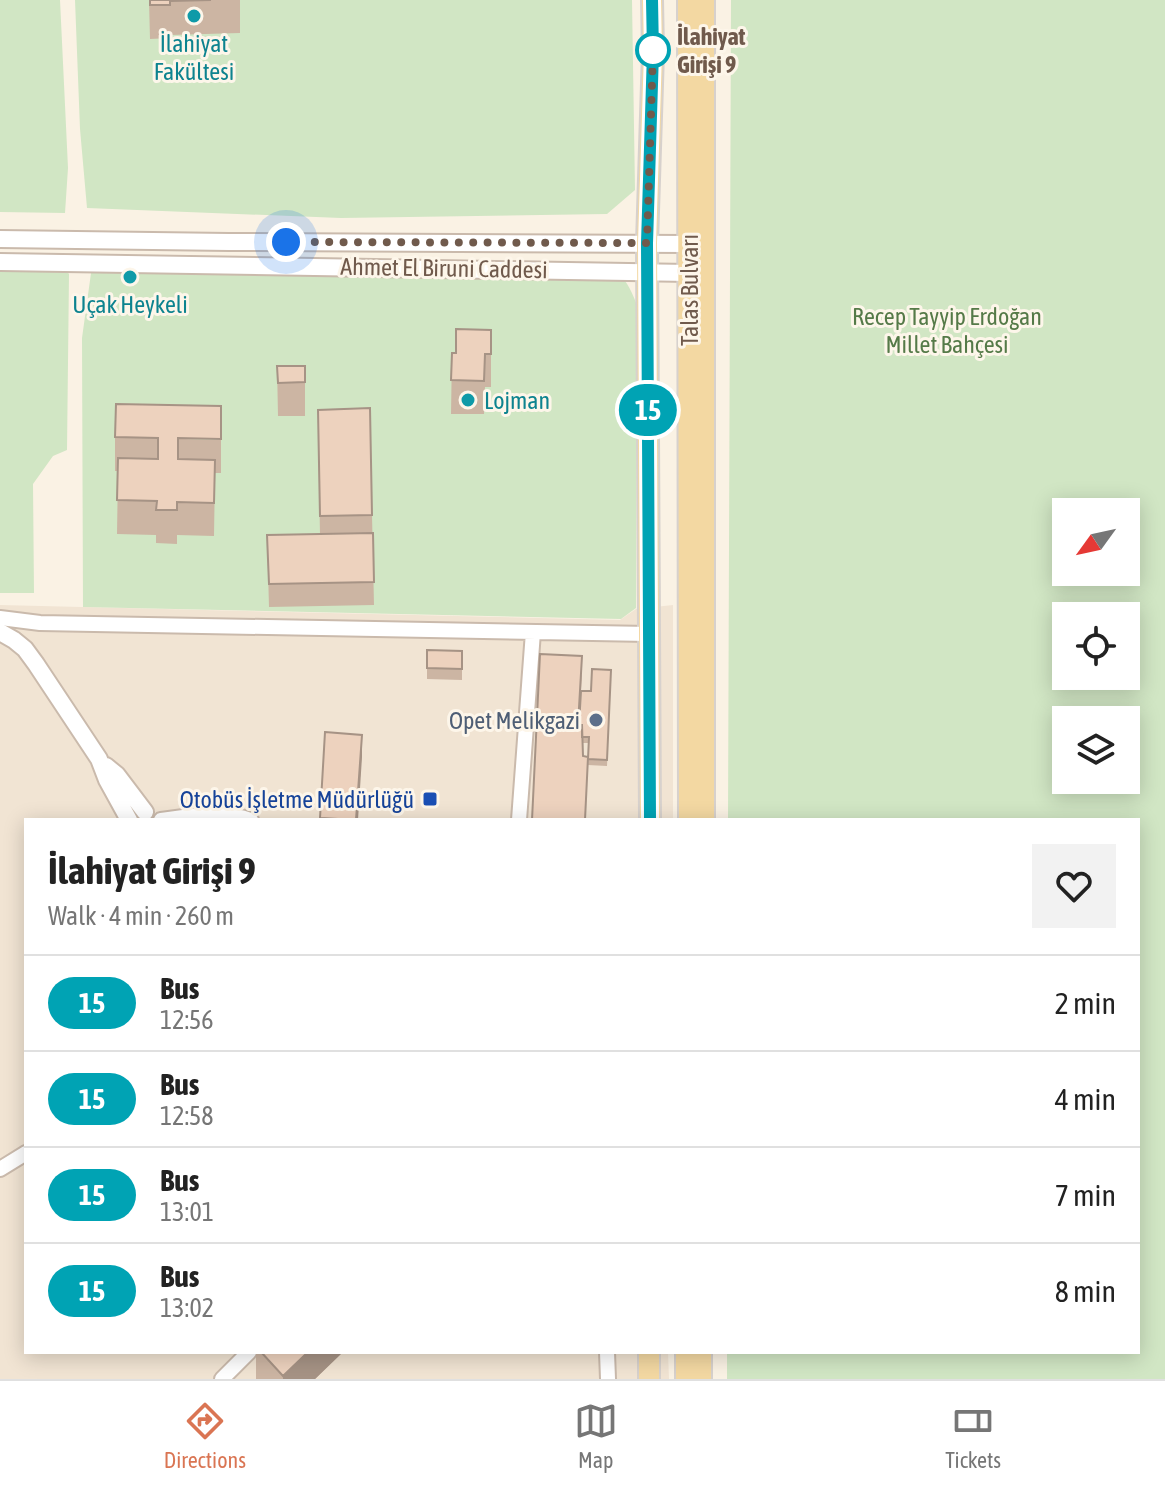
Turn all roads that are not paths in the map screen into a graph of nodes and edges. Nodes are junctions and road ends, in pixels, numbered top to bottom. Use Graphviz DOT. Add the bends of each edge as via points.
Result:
graph roads {
  1 [pos="652,0"];
  2 [pos="688,0"];
  3 [pos="704,0"];
  4 [pos="0,239"];
  5 [pos="164,242"];
  6 [pos="647,243"];
  7 [pos="689,244"];
  8 [pos="0,262"];
  9 [pos="163,263"];
  10 [pos="647,272"];
  11 [pos="689,273"];
  12 [pos="0,618"];
  13 [pos="0,632"];
  14 [pos="533,632"];
  15 [pos="649,634"];
  16 [pos="99,759"];
  17 [pos="154,817"];
  18 [pos="128,818"];
  19 [pos="131,818"];
  20 [pos="243,818"];
  21 [pos="519,818"];
  22 [pos="650,818"];
  23 [pos="689,818"];
  24 [pos="704,818"];
  25 [pos="24,1154"];
  26 [pos="0,1169"];
  27 [pos="247,1354"];
  28 [pos="607,1354"];
  29 [pos="649,1354"];
  30 [pos="686,1354"];
  31 [pos="701,1354"];
  32 [pos="222,1379"];
  33 [pos="608,1379"];
  34 [pos="649,1379"];
  35 [pos="686,1379"];
  36 [pos="701,1379"];
  1 -- 6 [label="main road, Talas Bulvarı"];
  2 -- 7 [label="main road, Talas Bulvarı"];
  3 -- 24 [label="main road"];
  4 -- 5 [label="street, Ahmet El Biruni Caddesi"];
  5 -- 6 [label="street, Ahmet El Biruni Caddesi"];
  5 -- 9 [label="street" via="152,252"];
  6 -- 7 [label="street, Ahmet El Biruni Caddesi"];
  6 -- 10 [label="main road, Talas Bulvarı"];
  7 -- 11 [label="main road, Talas Bulvarı"];
  8 -- 9 [label="street, Ahmet El Biruni Caddesi"];
  9 -- 10 [label="street, Ahmet El Biruni Caddesi"];
  10 -- 11 [label="street, Ahmet El Biruni Caddesi"];
  10 -- 15 [label="main road, Talas Bulvarı"];
  11 -- 23 [label="main road, Talas Bulvarı"];
  12 -- 14 [label="street"];
  13 -- 16 [label="street" via="25,649"];
  14 -- 15 [label="street"];
  14 -- 21 [label="street"];
  15 -- 22 [label="main road, Talas Bulvarı"];
  16 -- 17 [label="street"];
  16 -- 18 [label="street"];
  17 -- 19 [label="street"];
  17 -- 20 [label="street"];
  25 -- 26 [label="street"];
  27 -- 32 [label="street"];
  28 -- 33 [label="street"];
  29 -- 34 [label="main road"];
  30 -- 35 [label="main road"];
  31 -- 36 [label="main road"];
}
